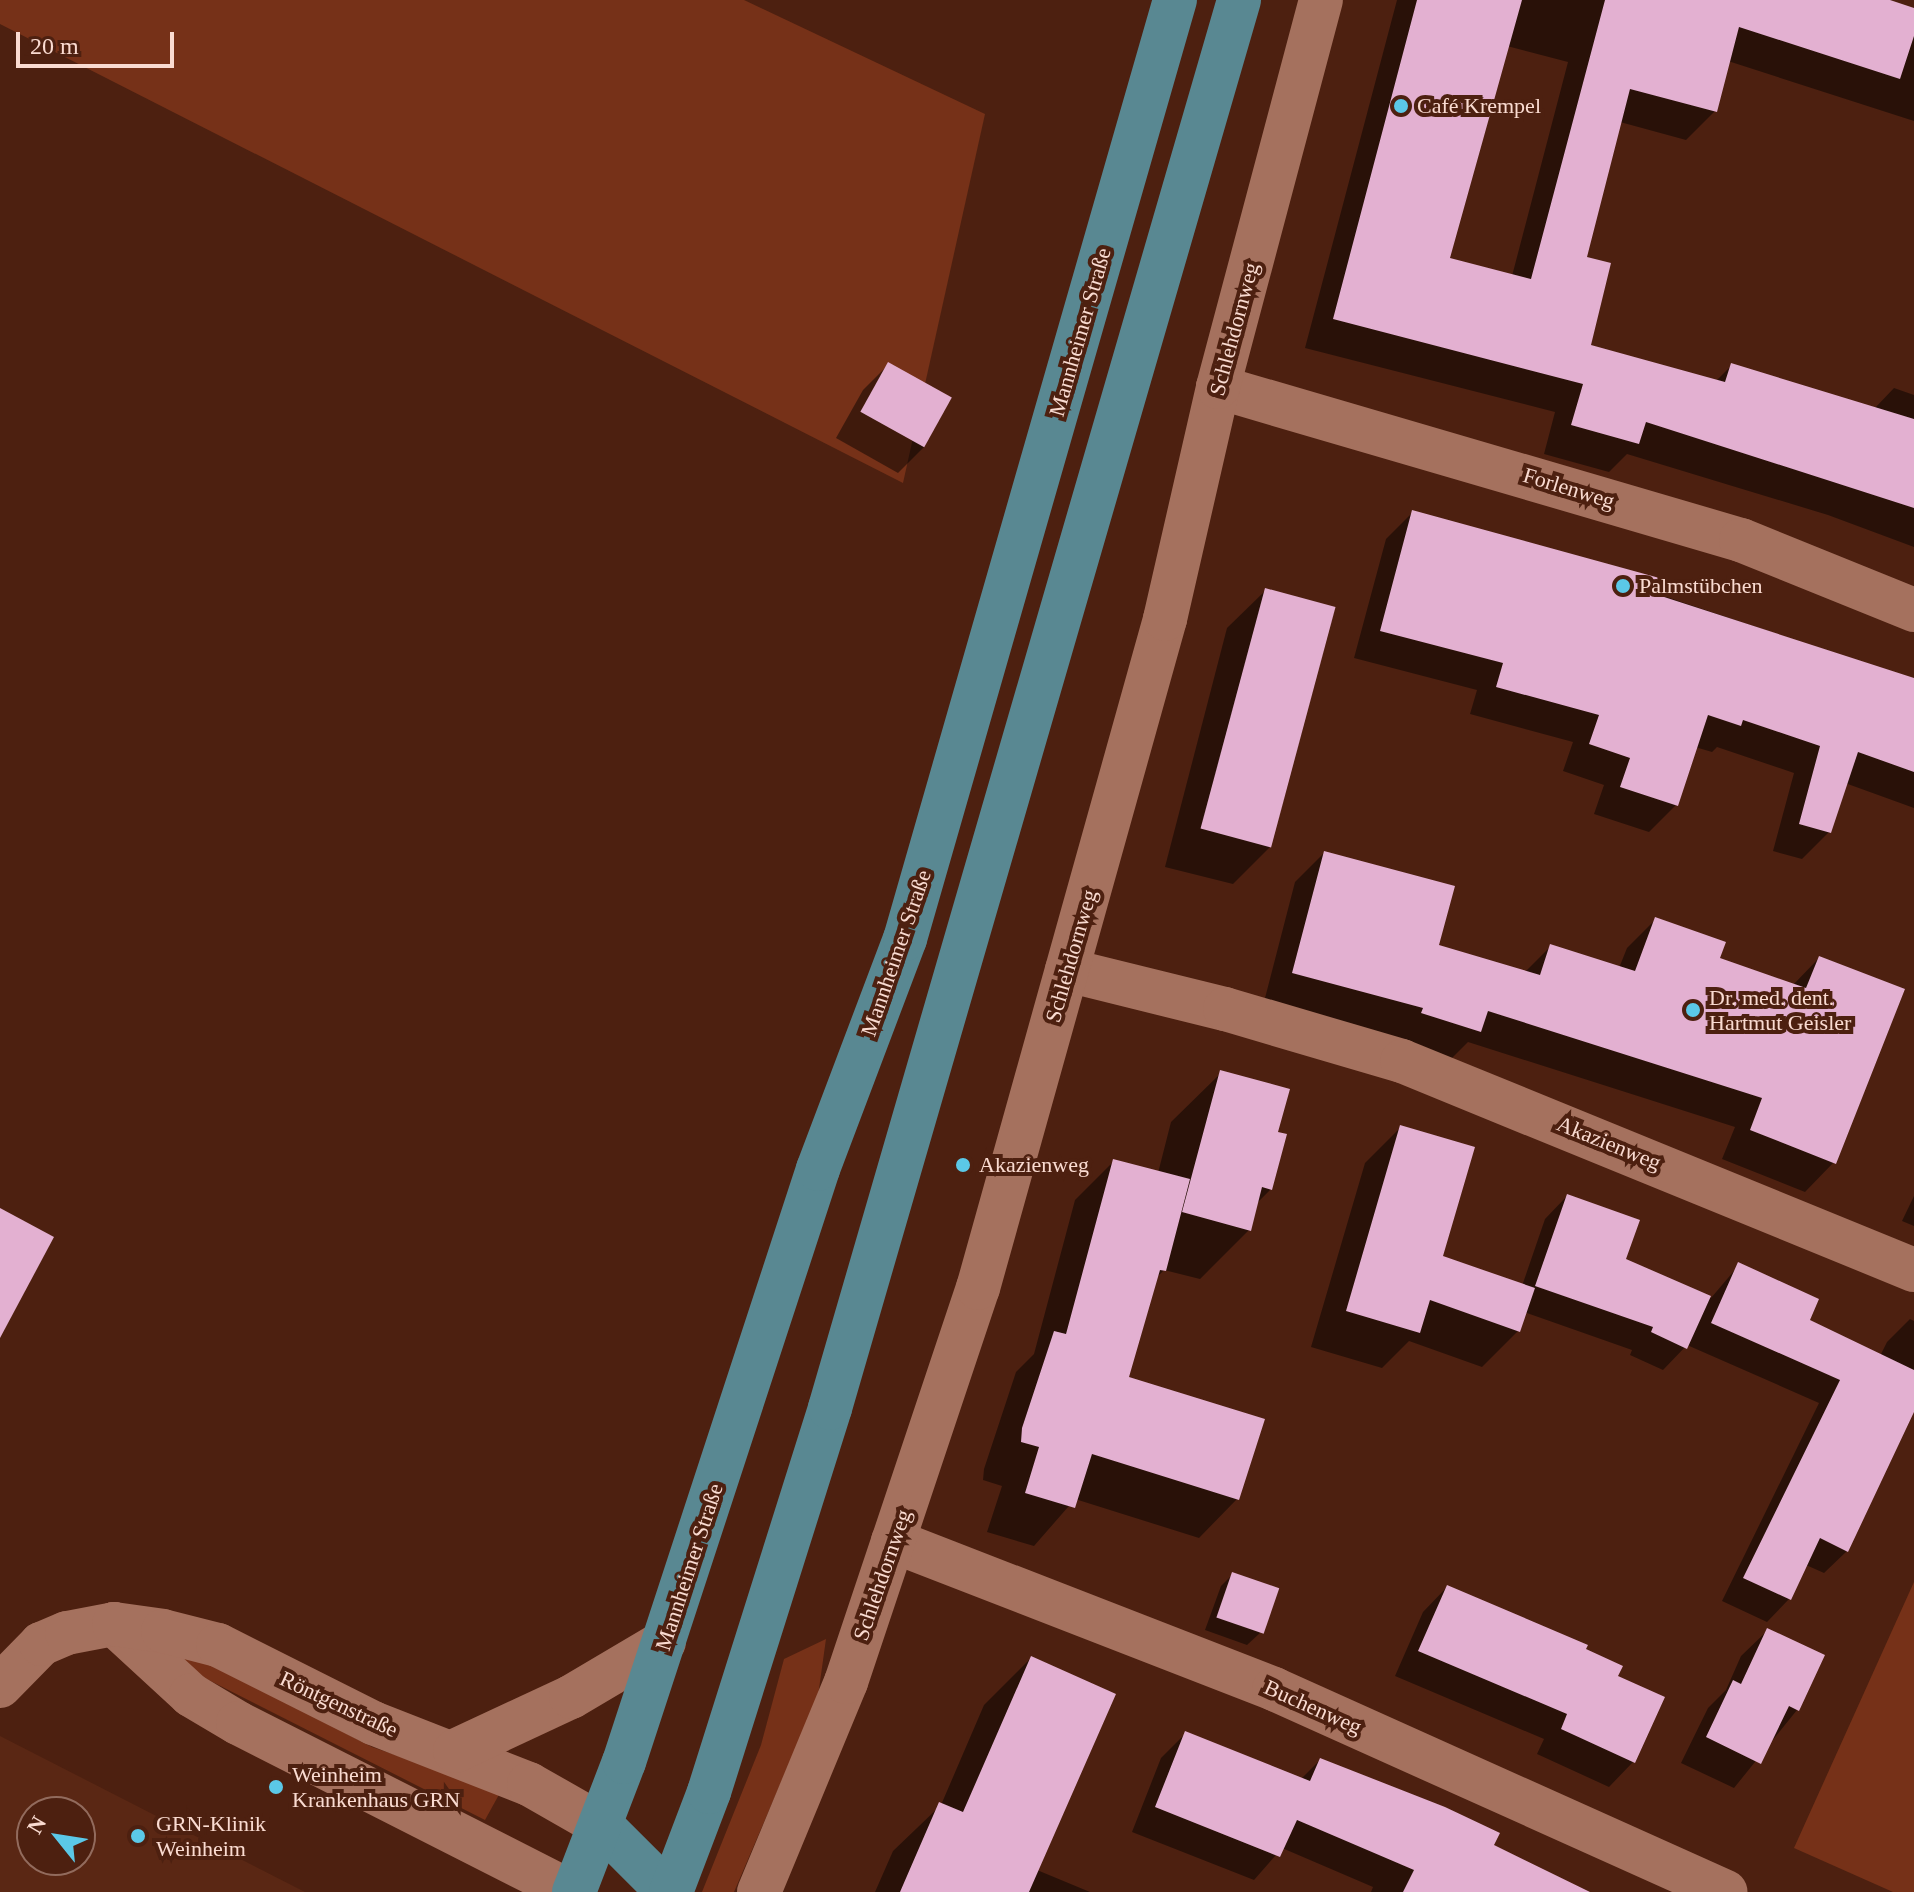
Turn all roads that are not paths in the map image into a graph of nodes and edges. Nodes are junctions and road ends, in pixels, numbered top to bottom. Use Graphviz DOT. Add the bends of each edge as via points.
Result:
graph roads {
  1 [pos="1175,0"];
  2 [pos="1239,0"];
  3 [pos="1321,0"];
  4 [pos="1218,387"];
  5 [pos="1914,610"];
  6 [pos="1067,970"];
  7 [pos="1914,1270"];
  8 [pos="893,1541"];
  9 [pos="114,1624"];
  10 [pos="664,1642"];
  11 [pos="0,1686"];
  12 [pos="455,1751"];
  13 [pos="601,1825"];
  14 [pos="572,1892"];
  15 [pos="669,1892"];
  16 [pos="759,1892"];
  17 [pos="1726,1892"];
  1 -- 10 [label="main road, Mannheimer Straße" via="905,939 818,1169"];
  2 -- 15 [label="main road" via="830,1408 709,1792"];
  3 -- 4 [label="street, Schlehdornweg"];
  4 -- 5 [label="street, Forlenweg" via="1741,540"];
  4 -- 6 [label="street, Schlehdornweg" via="1165,619"];
  6 -- 7 [label="street, Akazienweg" via="1402,1061"];
  6 -- 8 [label="street, Schlehdornweg" via="978,1288"];
  8 -- 16 [label="street, Schlehdornweg" via="846,1682"];
  8 -- 17 [label="street, Buchenweg" via="1274,1689"];
  9 -- 11 [label="street, Röntgenstraße" via="41,1644"];
  9 -- 12 [label="street, Röntgenstraße" via="218,1645 373,1723"];
  9 -- 14 [label="street" via="191,1695 238,1723"];
  10 -- 12 [label="street" via="571,1697"];
  10 -- 13 [label="main road, Mannheimer Straße"];
  12 -- 13 [label="street, Röntgenstraße" via="529,1784"];
  13 -- 14 [label="main road, Mannheimer Straße"];
  13 -- 15 [label="main road"];
}
